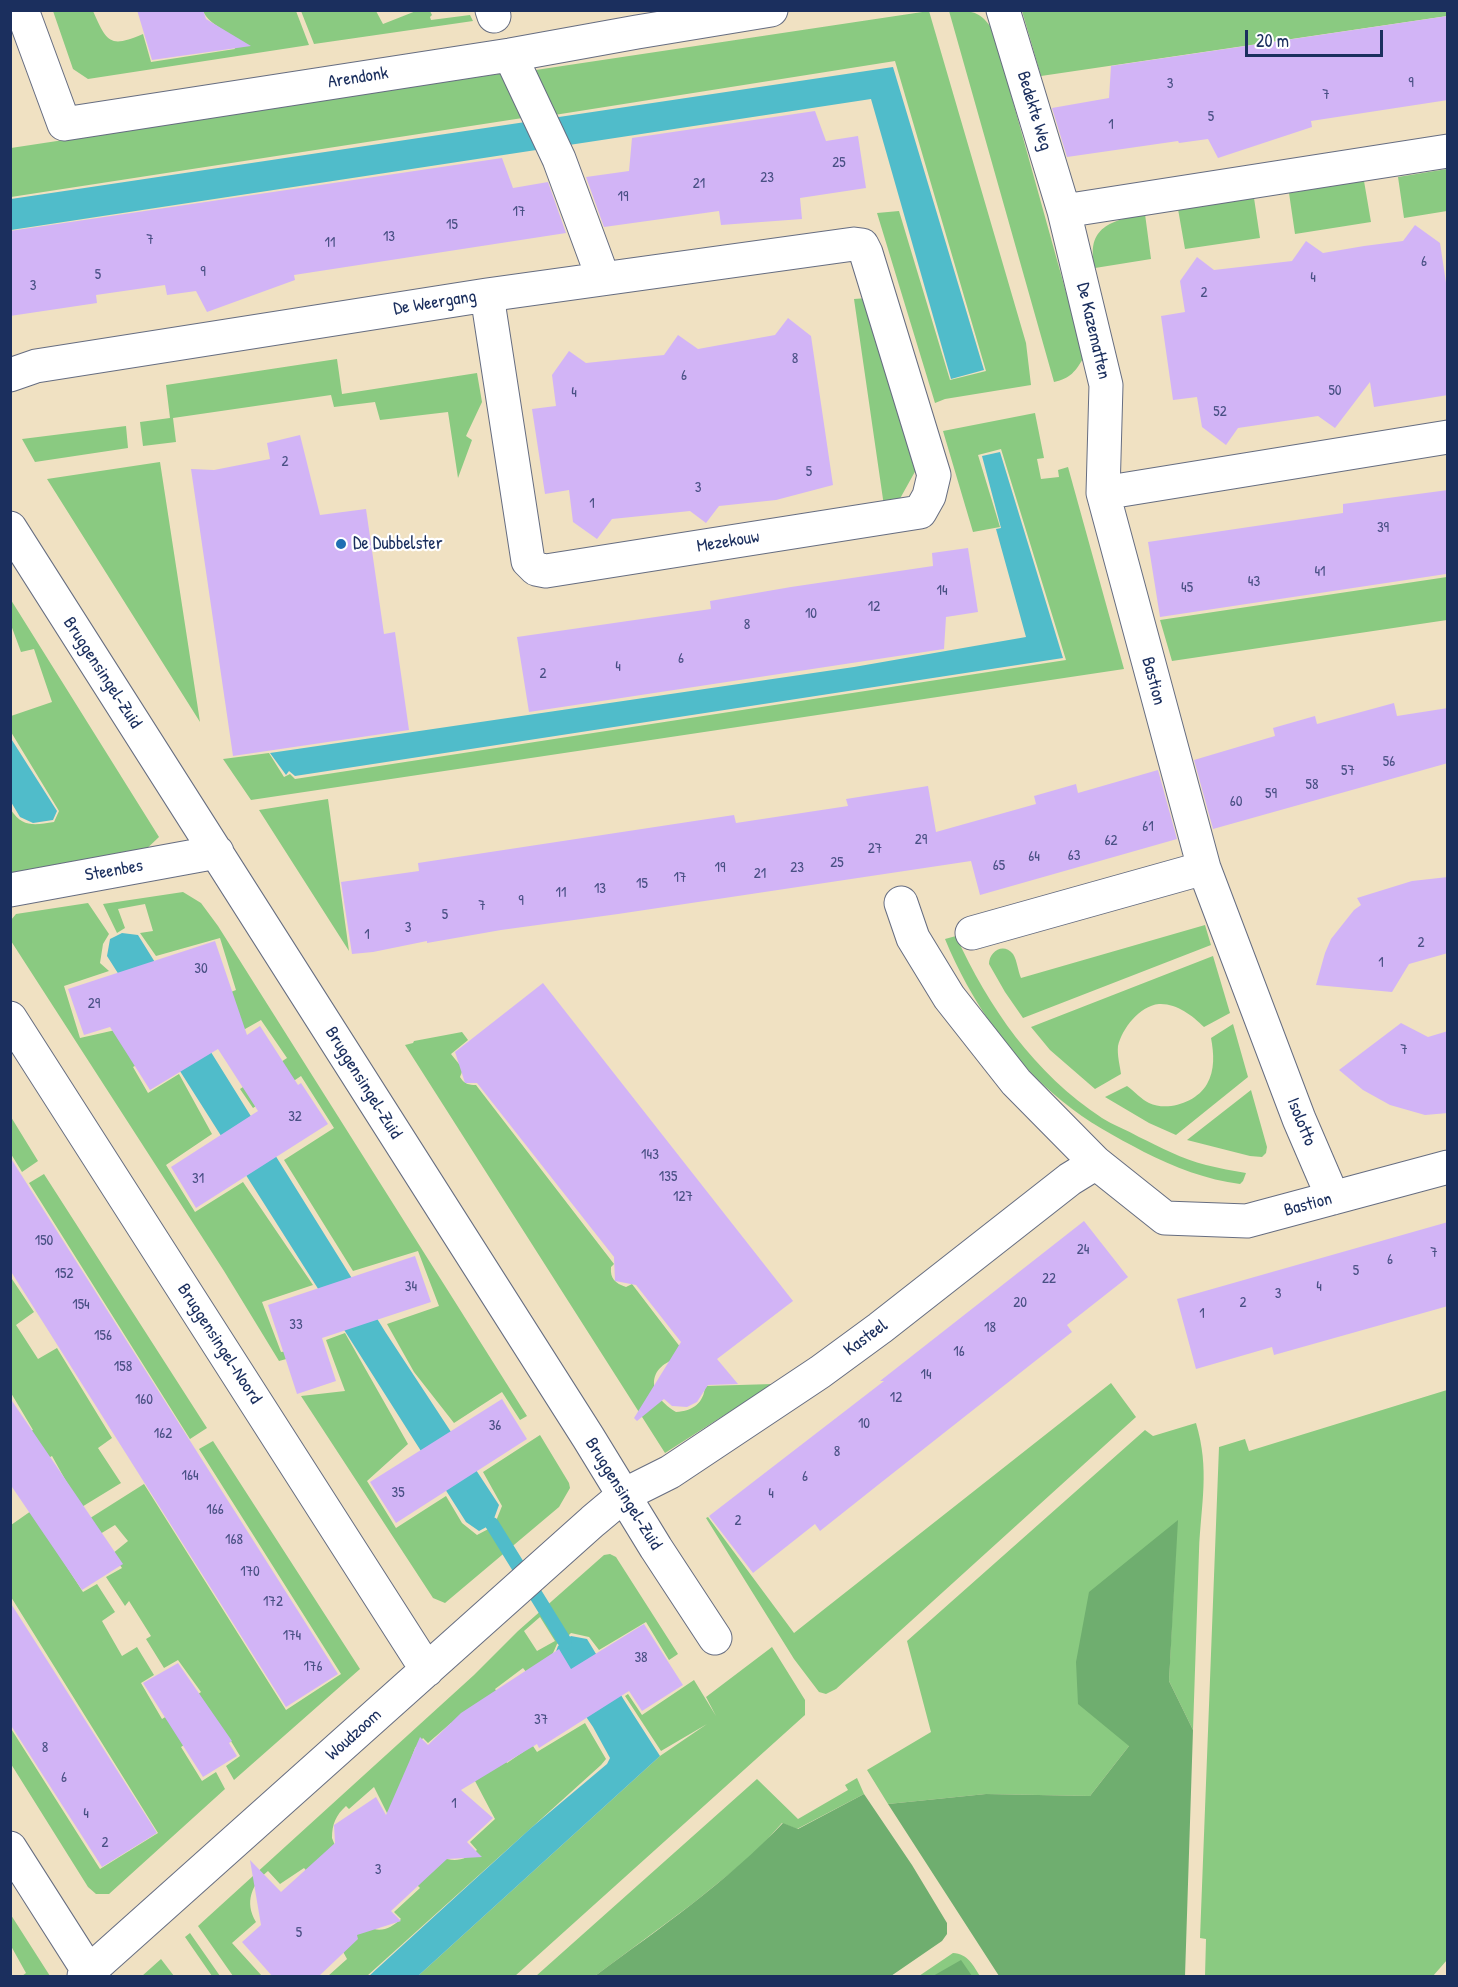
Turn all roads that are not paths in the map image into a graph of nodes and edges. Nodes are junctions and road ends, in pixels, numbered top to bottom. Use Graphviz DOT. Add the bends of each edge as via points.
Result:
graph roads {
  1 [pos="22,10"];
  2 [pos="771,10"];
  3 [pos="1003,10"];
  4 [pos="510,55"];
  5 [pos="1448,152"];
  6 [pos="1064,211"];
  7 [pos="862,246"];
  8 [pos="603,278"];
  9 [pos="487,295"];
  10 [pos="10,375"];
  11 [pos="1448,437"];
  12 [pos="1103,493"];
  13 [pos="10,528"];
  14 [pos="217,852"];
  15 [pos="1204,868"];
  16 [pos="10,890"];
  17 [pos="902,903"];
  18 [pos="972,933"];
  19 [pos="10,1018"];
  20 [pos="1271,1046"];
  21 [pos="1096,1164"];
  22 [pos="1448,1167"];
  23 [pos="1333,1198"];
  24 [pos="624,1495"];
  25 [pos="715,1638"];
  26 [pos="427,1670"];
  27 [pos="10,1848"];
  28 [pos="86,1974"];
  1 -- 4 [label="street, Arendonk" via="64,124"];
  2 -- 4 [label="street, Arendonk"];
  3 -- 6 [label="street, Bedekte Weg"];
  4 -- 8 [label="street" via="559,159"];
  5 -- 6 [label="street"];
  6 -- 12 [label="street, De Kazematten" via="1106,385"];
  7 -- 8 [label="street, De Weergang"];
  7 -- 9 [label="street, Mezekouw" via="934,475 920,512 546,571 536,569 528,561"];
  8 -- 9 [label="street, De Weergang"];
  9 -- 10 [label="street, De Weergang" via="36,366"];
  11 -- 12 [label="street"];
  12 -- 15 [label="street, Bastion"];
  13 -- 14 [label="street, Bruggensingel-Zuid"];
  14 -- 16 [label="street, Steenbes"];
  14 -- 24 [label="street, Bruggensingel-Zuid"];
  15 -- 18 [label="street"];
  15 -- 20 [label="street, Bastion"];
  17 -- 21 [label="street" via="913,938 949,997 1016,1082"];
  19 -- 26 [label="street, Bruggensingel-Noord"];
  20 -- 23 [label="street, Isolotto"];
  21 -- 23 [label="street, Bastion" via="1165,1218 1247,1221"];
  21 -- 24 [label="street, Kasteel" via="1070,1179 819,1372 670,1472"];
  22 -- 23 [label="street, Bastion"];
  24 -- 25 [label="street, Bruggensingel-Zuid"];
  24 -- 26 [label="street, Woudzoom"];
  26 -- 28 [label="street, Woudzoom"];
  27 -- 28 [label="street"];
}
